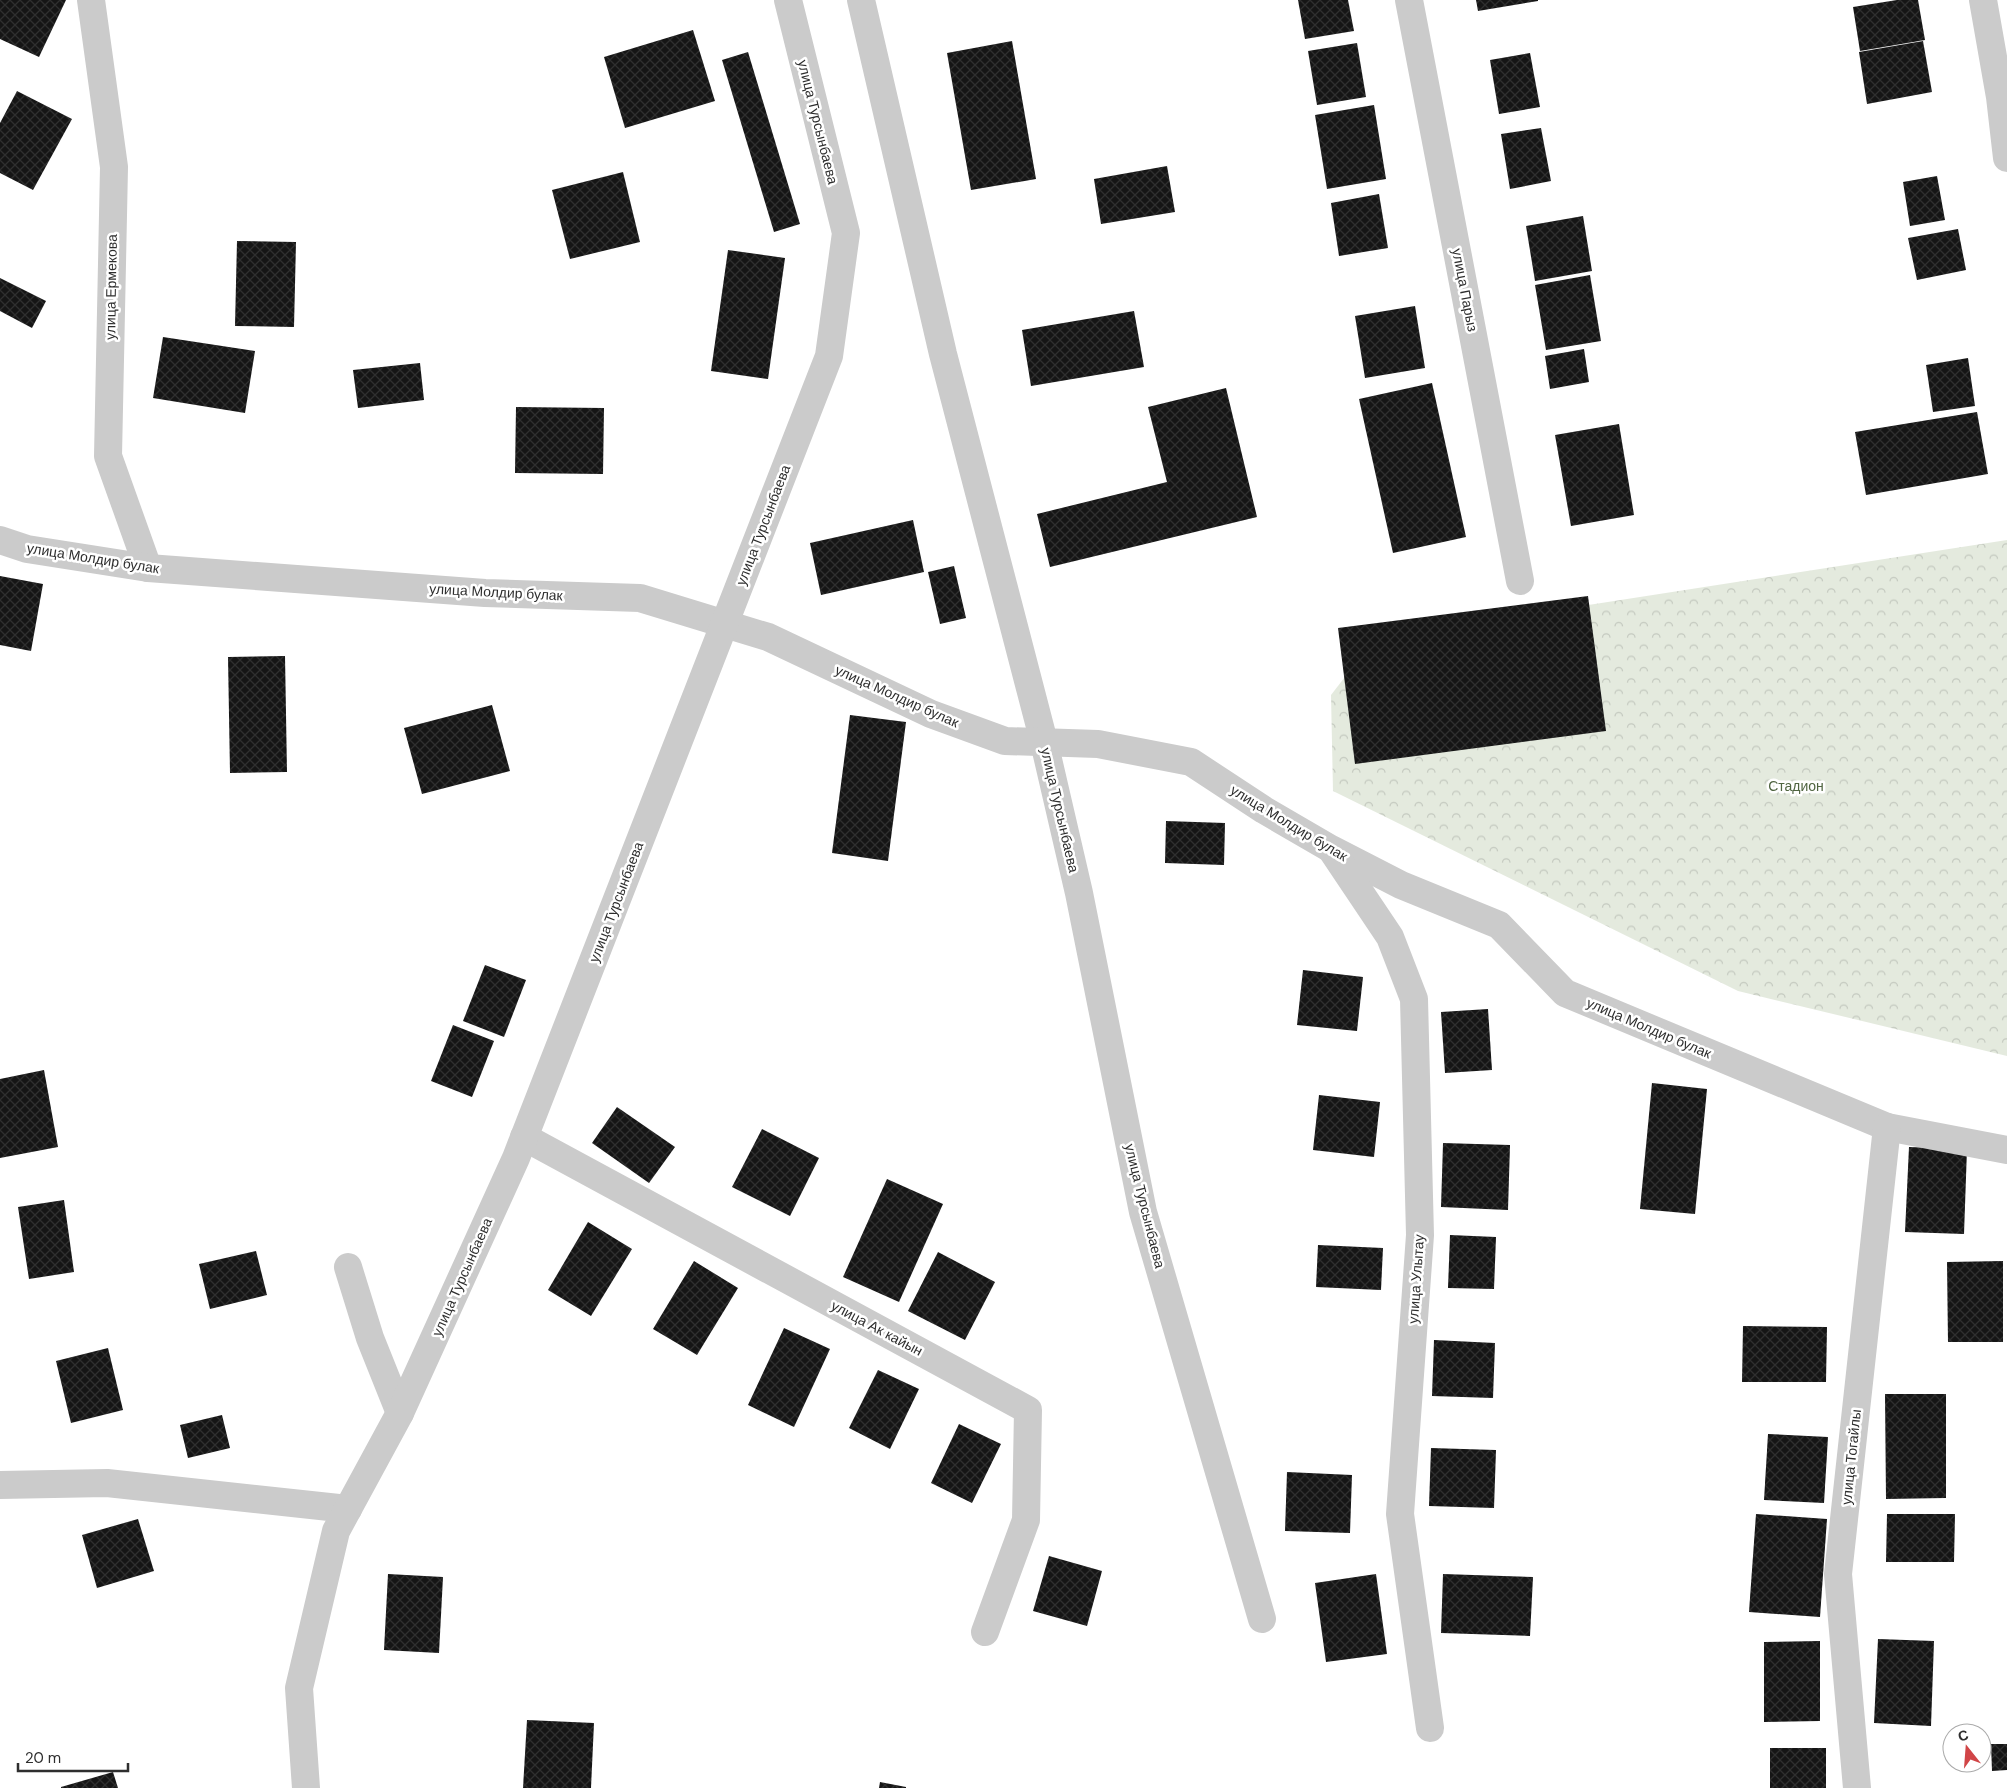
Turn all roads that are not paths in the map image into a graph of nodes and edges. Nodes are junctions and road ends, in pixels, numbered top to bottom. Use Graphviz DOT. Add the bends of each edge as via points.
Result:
graph roads {
  1 [pos="91,0"];
  2 [pos="788,0"];
  3 [pos="861,0"];
  4 [pos="1409,0"];
  5 [pos="1983,0"];
  6 [pos="2004,97"];
  7 [pos="2007,158"];
  8 [pos="0,540"];
  9 [pos="148,568"];
  10 [pos="1520,581"];
  11 [pos="724,623"];
  12 [pos="1044,742"];
  13 [pos="1331,849"];
  14 [pos="1887,1127"];
  15 [pos="524,1137"];
  16 [pos="2007,1150"];
  17 [pos="348,1267"];
  18 [pos="400,1413"];
  19 [pos="0,1485"];
  20 [pos="348,1508"];
  21 [pos="1262,1619"];
  22 [pos="985,1632"];
  23 [pos="1430,1728"];
  24 [pos="306,1788"];
  25 [pos="1857,1788"];
  1 -- 9 [label="street, улица Ермекова" via="114,167 108,456"];
  2 -- 11 [label="street, улица Турсынбаева" via="846,233 829,356"];
  3 -- 12 [label="street, улица Турсынбаева" via="943,354"];
  4 -- 10 [label="street, улица Парыз"];
  5 -- 6 [label="street"];
  6 -- 7 [label="street"];
  8 -- 9 [label="street, улица Молдир булак" via="27,549"];
  9 -- 11 [label="street, улица Молдир булак" via="486,593 640,598"];
  11 -- 12 [label="street, улица Молдир булак" via="768,637 931,714 1005,741"];
  11 -- 15 [label="street, улица Турсынбаева"];
  12 -- 13 [label="street, улица Молдир булак" via="1098,744 1191,762"];
  12 -- 21 [label="street, улица Турсынбаева" via="1079,893 1143,1212"];
  13 -- 14 [label="street, улица Молдир булак" via="1401,886 1499,925 1565,993"];
  13 -- 23 [label="street, улица Улытау" via="1390,936 1414,999 1420,1235 1400,1514"];
  14 -- 16 [label="street, улица Молдир булак"];
  14 -- 25 [label="street, улица Тогайлы" via="1838,1574"];
  15 -- 18 [label="street, улица Турсынбаева"];
  15 -- 22 [label="street, улица Ак кайын" via="1028,1410 1026,1520"];
  17 -- 18 [label="street" via="370,1338"];
  18 -- 20 [label="street, улица Турсынбаева"];
  19 -- 20 [label="street" via="108,1483"];
  20 -- 24 [label="street, улица Турсынбаева" via="336,1531 299,1688"];
}
